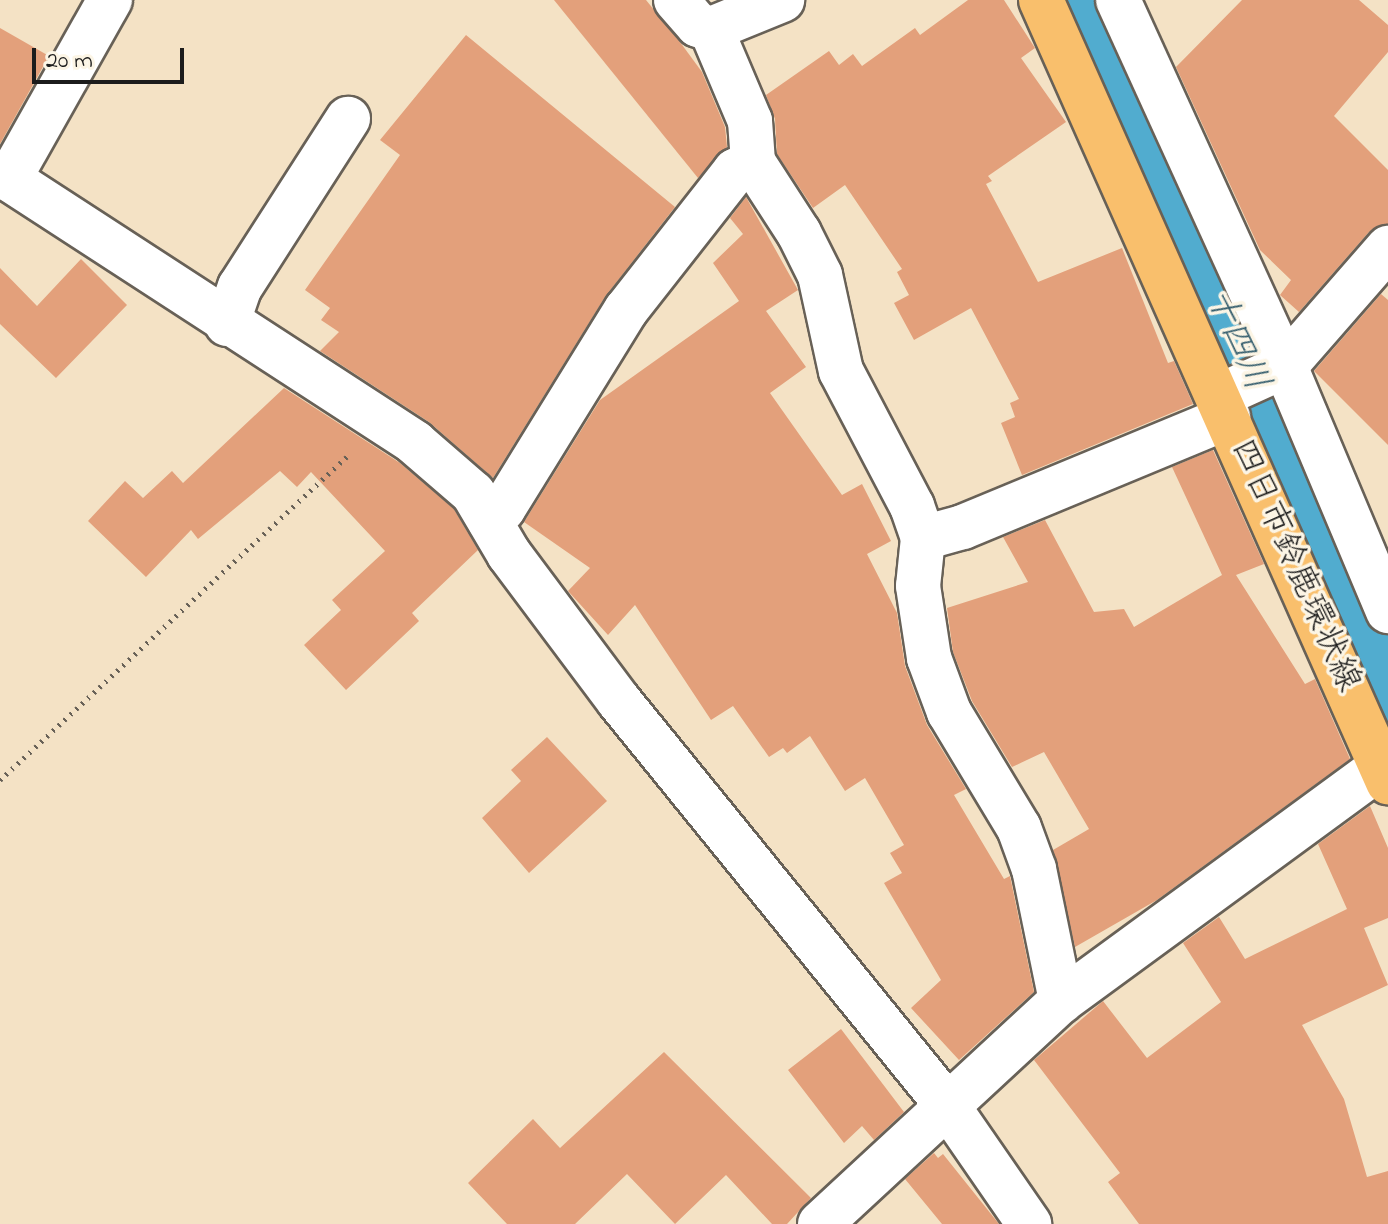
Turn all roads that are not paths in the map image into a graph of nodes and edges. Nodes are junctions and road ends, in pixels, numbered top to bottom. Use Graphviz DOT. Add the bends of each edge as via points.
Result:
graph roads {
  1 [pos="110,0"];
  2 [pos="676,0"];
  3 [pos="782,0"];
  4 [pos="1041,0"];
  5 [pos="1118,0"];
  6 [pos="711,29"];
  7 [pos="348,119"];
  8 [pos="753,162"];
  9 [pos="4,176"];
  10 [pos="1388,248"];
  11 [pos="227,324"];
  12 [pos="1280,368"];
  13 [pos="1227,401"];
  14 [pos="490,521"];
  15 [pos="923,538"];
  16 [pos="1388,611"];
  17 [pos="1386,770"];
  18 [pos="1061,1001"];
  19 [pos="947,1105"];
  20 [pos="820,1224"];
  21 [pos="1029,1224"];
  1 -- 9 [label="street"];
  2 -- 6 [label="street" via="698,25"];
  3 -- 6 [label="street"];
  4 -- 13 [label="main road, 四日市鈴鹿環状線"];
  5 -- 12 [label="street"];
  6 -- 8 [label="street" via="750,121"];
  7 -- 11 [label="street" via="240,287"];
  8 -- 14 [label="street" via="735,171 626,310 503,509"];
  8 -- 15 [label="street" via="820,275 841,371"];
  9 -- 11 [label="street"];
  10 -- 12 [label="street"];
  11 -- 14 [label="street" via="445,467 473,493"];
  12 -- 13 [label="street"];
  12 -- 16 [label="street"];
  13 -- 15 [label="street" via="963,527"];
  13 -- 17 [label="main road, 四日市鈴鹿環状線"];
  14 -- 19 [label="street" via="619,701"];
  15 -- 18 [label="street" via="918,586 929,658 949,712 1019,828 1034,869"];
  17 -- 18 [label="street"];
  18 -- 19 [label="street"];
  19 -- 20 [label="street"];
  19 -- 21 [label="street"];
}
